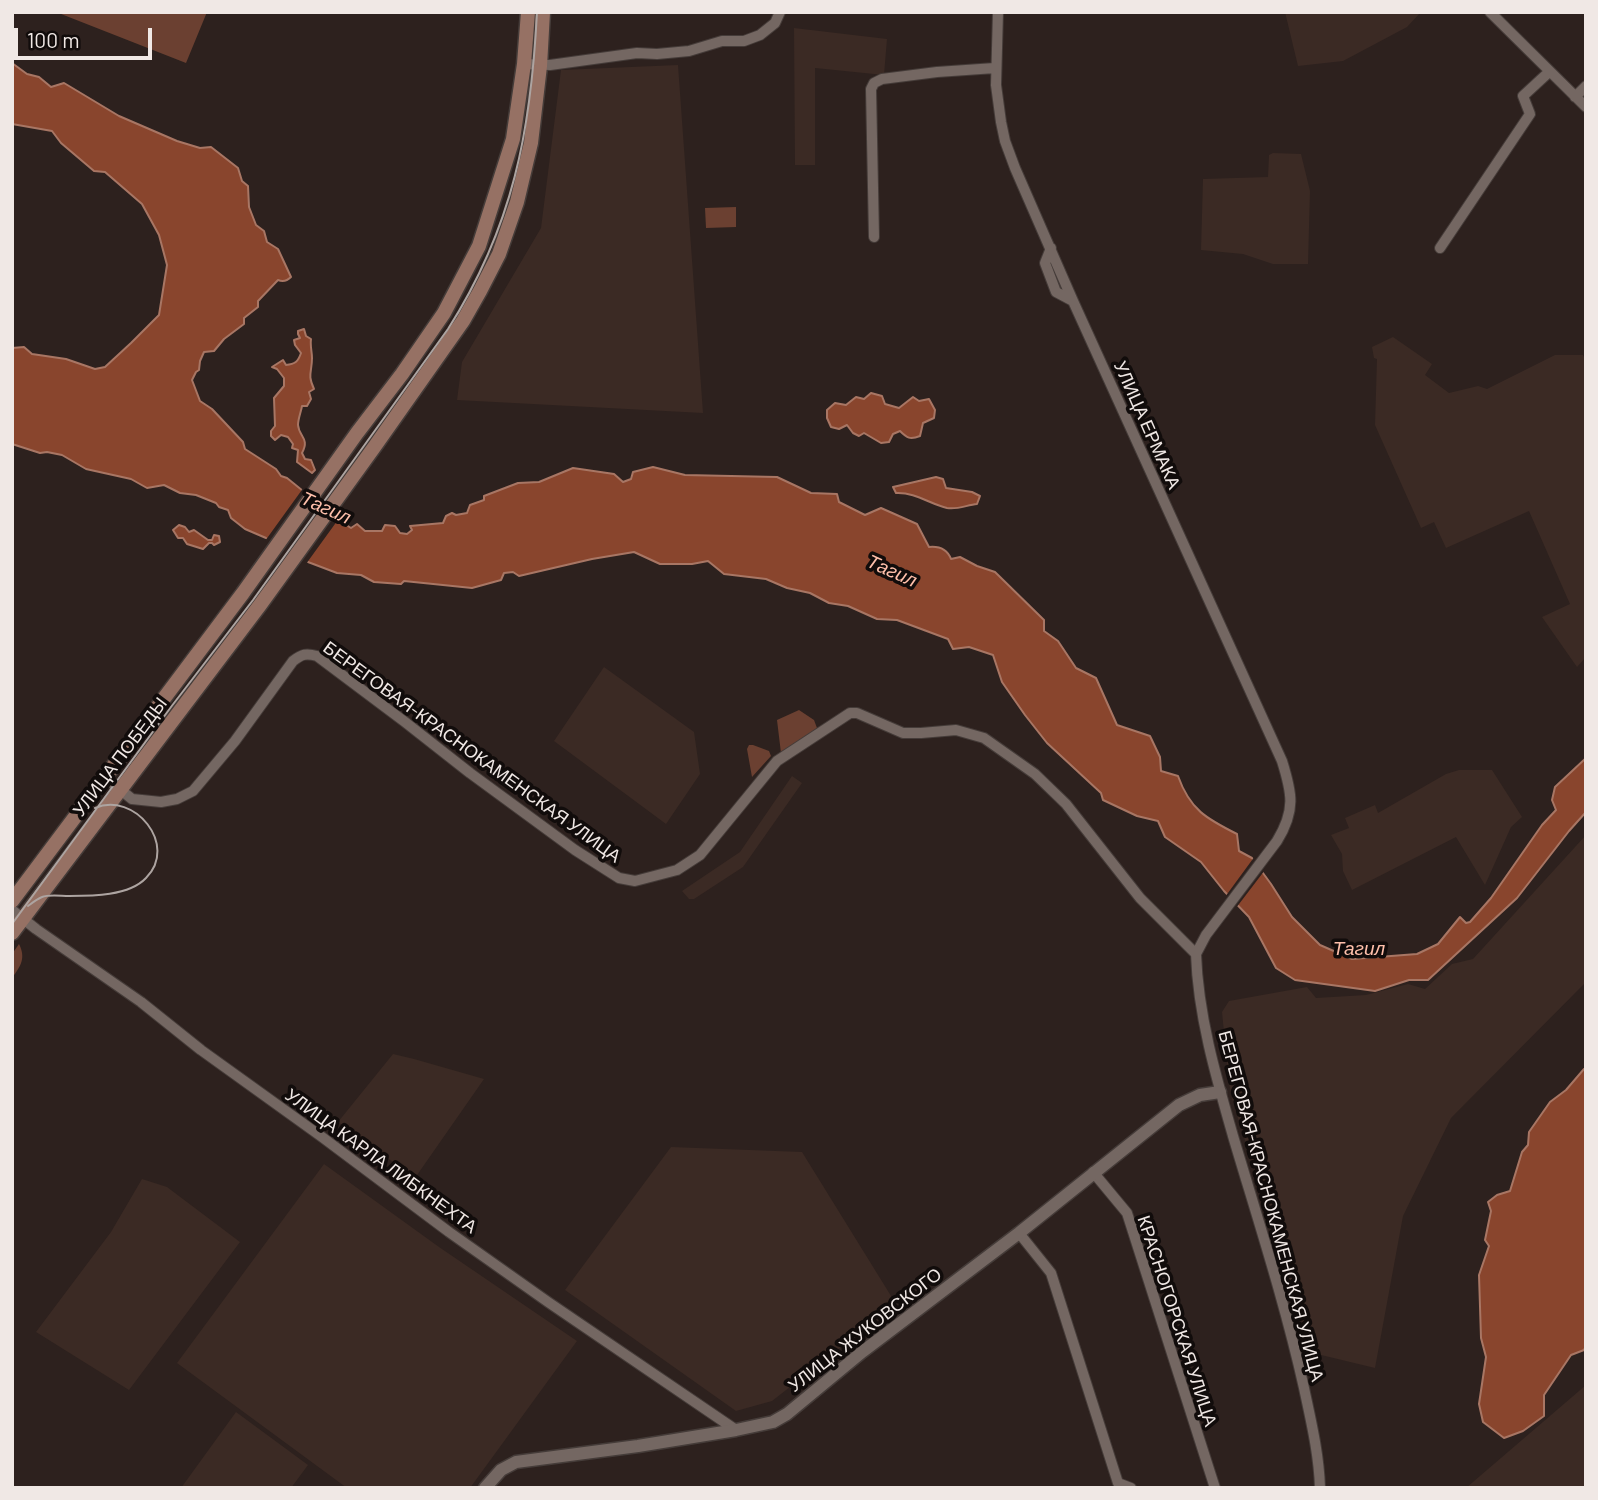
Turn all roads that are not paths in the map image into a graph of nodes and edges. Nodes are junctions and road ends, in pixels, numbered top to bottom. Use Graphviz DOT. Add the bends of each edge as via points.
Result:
graph roads {
  1 [pos="528,12"];
  2 [pos="543,12"];
  3 [pos="780,12"];
  4 [pos="998,12"];
  5 [pos="1490,12"];
  6 [pos="524,64"];
  7 [pos="540,66"];
  8 [pos="995,68"];
  9 [pos="1549,72"];
  10 [pos="1586,86"];
  11 [pos="1575,97"];
  12 [pos="1586,107"];
  13 [pos="874,237"];
  14 [pos="1440,248"];
  15 [pos="106,778"];
  16 [pos="120,790"];
  17 [pos="12,901"];
  18 [pos="18,915"];
  19 [pos="12,933"];
  20 [pos="1196,954"];
  21 [pos="1220,1092"];
  22 [pos="1093,1172"];
  23 [pos="1019,1233"];
  24 [pos="736,1430"];
  25 [pos="485,1488"];
  26 [pos="1131,1488"];
  27 [pos="1214,1488"];
  28 [pos="1320,1488"];
  1 -- 6 [label="main road, УЛИЦА ПОБЕДЫ"];
  2 -- 7 [label="main road, УЛИЦА ПОБЕДЫ"];
  3 -- 7 [label="street" via="775,23 744,41"];
  4 -- 8 [label="street, УЛИЦА ЕРМАКА"];
  5 -- 9 [label="street"];
  6 -- 7 [label="street"];
  6 -- 15 [label="main road, УЛИЦА ПОБЕДЫ" via="513,139 479,246 444,313"];
  7 -- 16 [label="main road, УЛИЦА ПОБЕДЫ" via="531,142 517,202 499,254 463,321 260,606"];
  8 -- 13 [label="street" via="874,83"];
  8 -- 20 [label="street, УЛИЦА ЕРМАКА" via="998,104 1015,168 1290,785 1287,826"];
  9 -- 11 [label="street"];
  9 -- 14 [label="street" via="1523,96 1530,114"];
  10 -- 11 [label="street"];
  11 -- 12 [label="street"];
  15 -- 16 [label="street"];
  15 -- 17 [label="main road, УЛИЦА ПОБЕДЫ"];
  16 -- 18 [label="main road, УЛИЦА ПОБЕДЫ"];
  16 -- 20 [label="street, БЕРЕГОВАЯ-КРАСНОКАМЕНСКАЯ УЛИЦА" via="132,799 161,802 193,791 293,662 307,653 317,656 575,850 619,878 635,881 677,870 700,855 777,761 850,713 857,713 903,733 956,730 984,738 1035,774 1066,804 1140,898"];
  18 -- 19 [label="main road, УЛИЦА ПОБЕДЫ"];
  18 -- 24 [label="street, УЛИЦА КАРЛА ЛИБКНЕХТА" via="449,1232"];
  20 -- 21 [label="street, БЕРЕГОВАЯ-КРАСНОКАМЕНСКАЯ УЛИЦА"];
  21 -- 22 [label="street, УЛИЦА ЖУКОВСКОГО" via="1180,1105"];
  21 -- 28 [label="street, БЕРЕГОВАЯ-КРАСНОКАМЕНСКАЯ УЛИЦА" via="1280,1292 1315,1438"];
  22 -- 23 [label="street, УЛИЦА ЖУКОВСКОГО"];
  22 -- 27 [label="street, КРАСНОГОРСКАЯ УЛИЦА" via="1127,1213"];
  23 -- 24 [label="street, УЛИЦА ЖУКОВСКОГО" via="786,1414"];
  23 -- 26 [label="street" via="1051,1273 1118,1483"];
  24 -- 25 [label="street, УЛИЦА ЖУКОВСКОГО" via="516,1462"];
}
